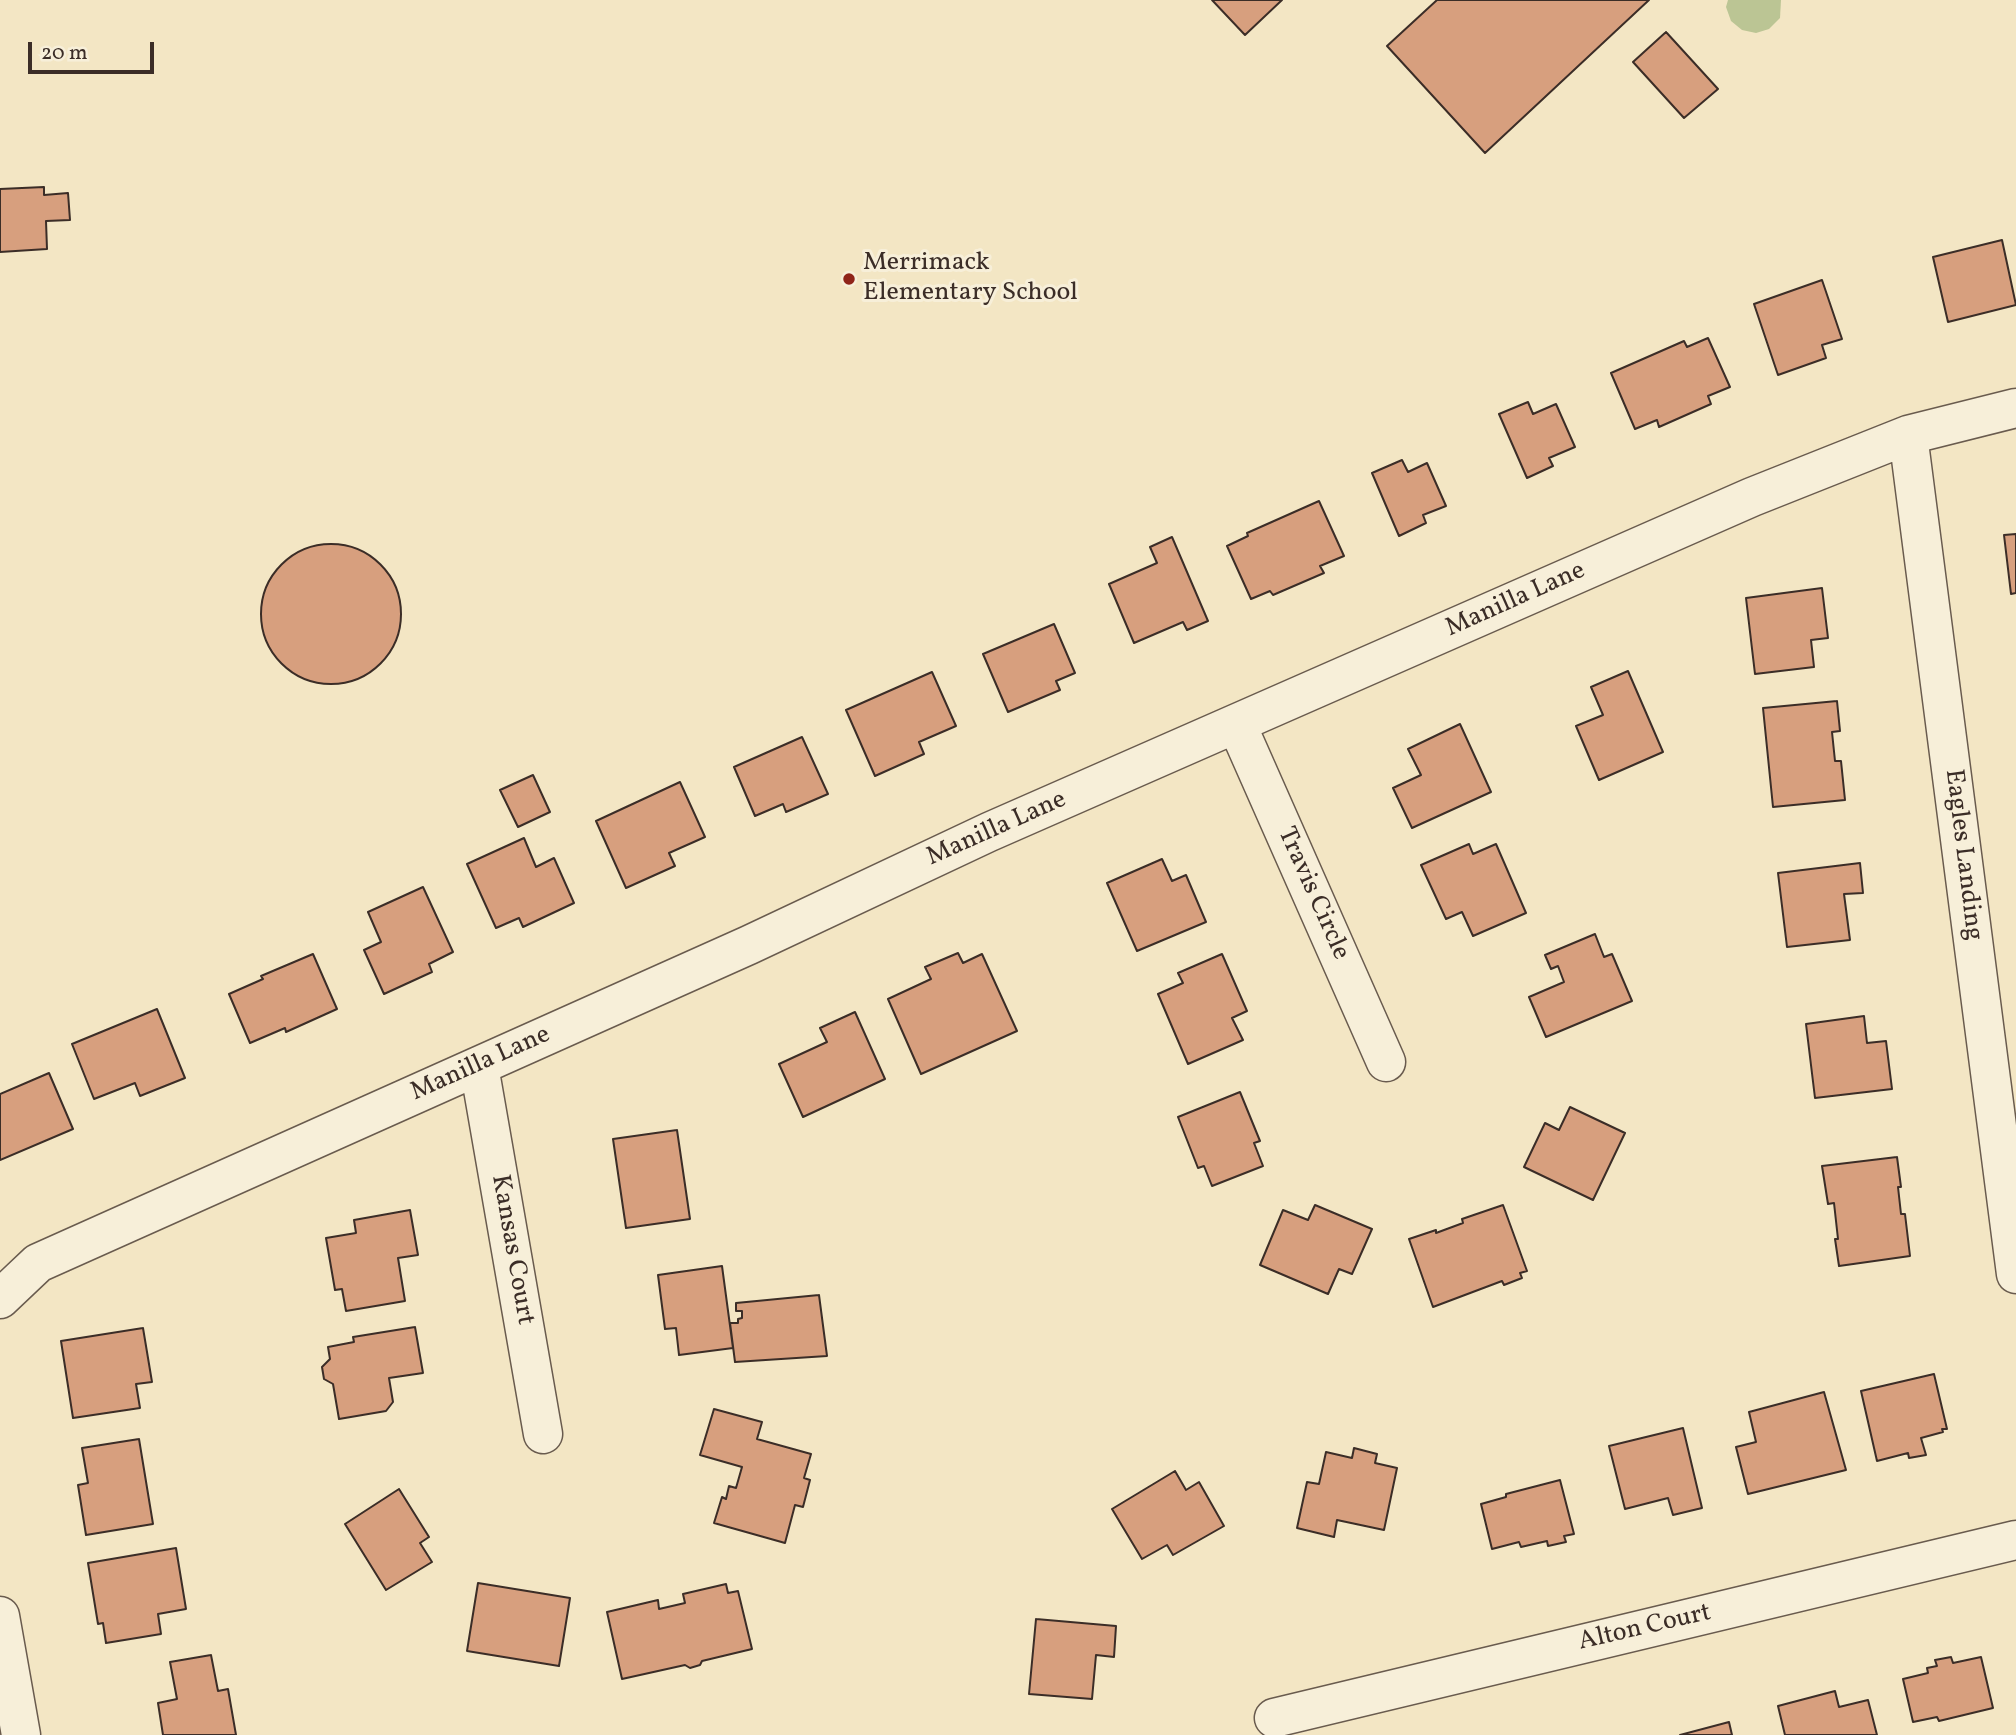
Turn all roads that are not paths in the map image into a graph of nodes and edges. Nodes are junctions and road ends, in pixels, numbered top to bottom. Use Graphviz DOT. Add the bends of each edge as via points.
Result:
graph roads {
  1 [pos="2016,408"];
  2 [pos="1908,435"];
  3 [pos="1237,725"];
  4 [pos="1386,1062"];
  5 [pos="479,1066"];
  6 [pos="2016,1274"];
  7 [pos="0,1299"];
  8 [pos="542,1434"];
  9 [pos="2016,1541"];
  10 [pos="0,1616"];
  11 [pos="1274,1718"];
  12 [pos="21,1735"];
  1 -- 2 [label="street, Manilla Lane"];
  2 -- 3 [label="street, Manilla Lane" via="1752,496"];
  2 -- 6 [label="street, Eagles Landing"];
  3 -- 4 [label="street, Travis Circle"];
  3 -- 5 [label="street, Manilla Lane" via="989,832"];
  5 -- 7 [label="street, Manilla Lane" via="38,1263"];
  5 -- 8 [label="street, Kansas Court"];
  9 -- 11 [label="street, Alton Court"];
  10 -- 12 [label="street"];
}
